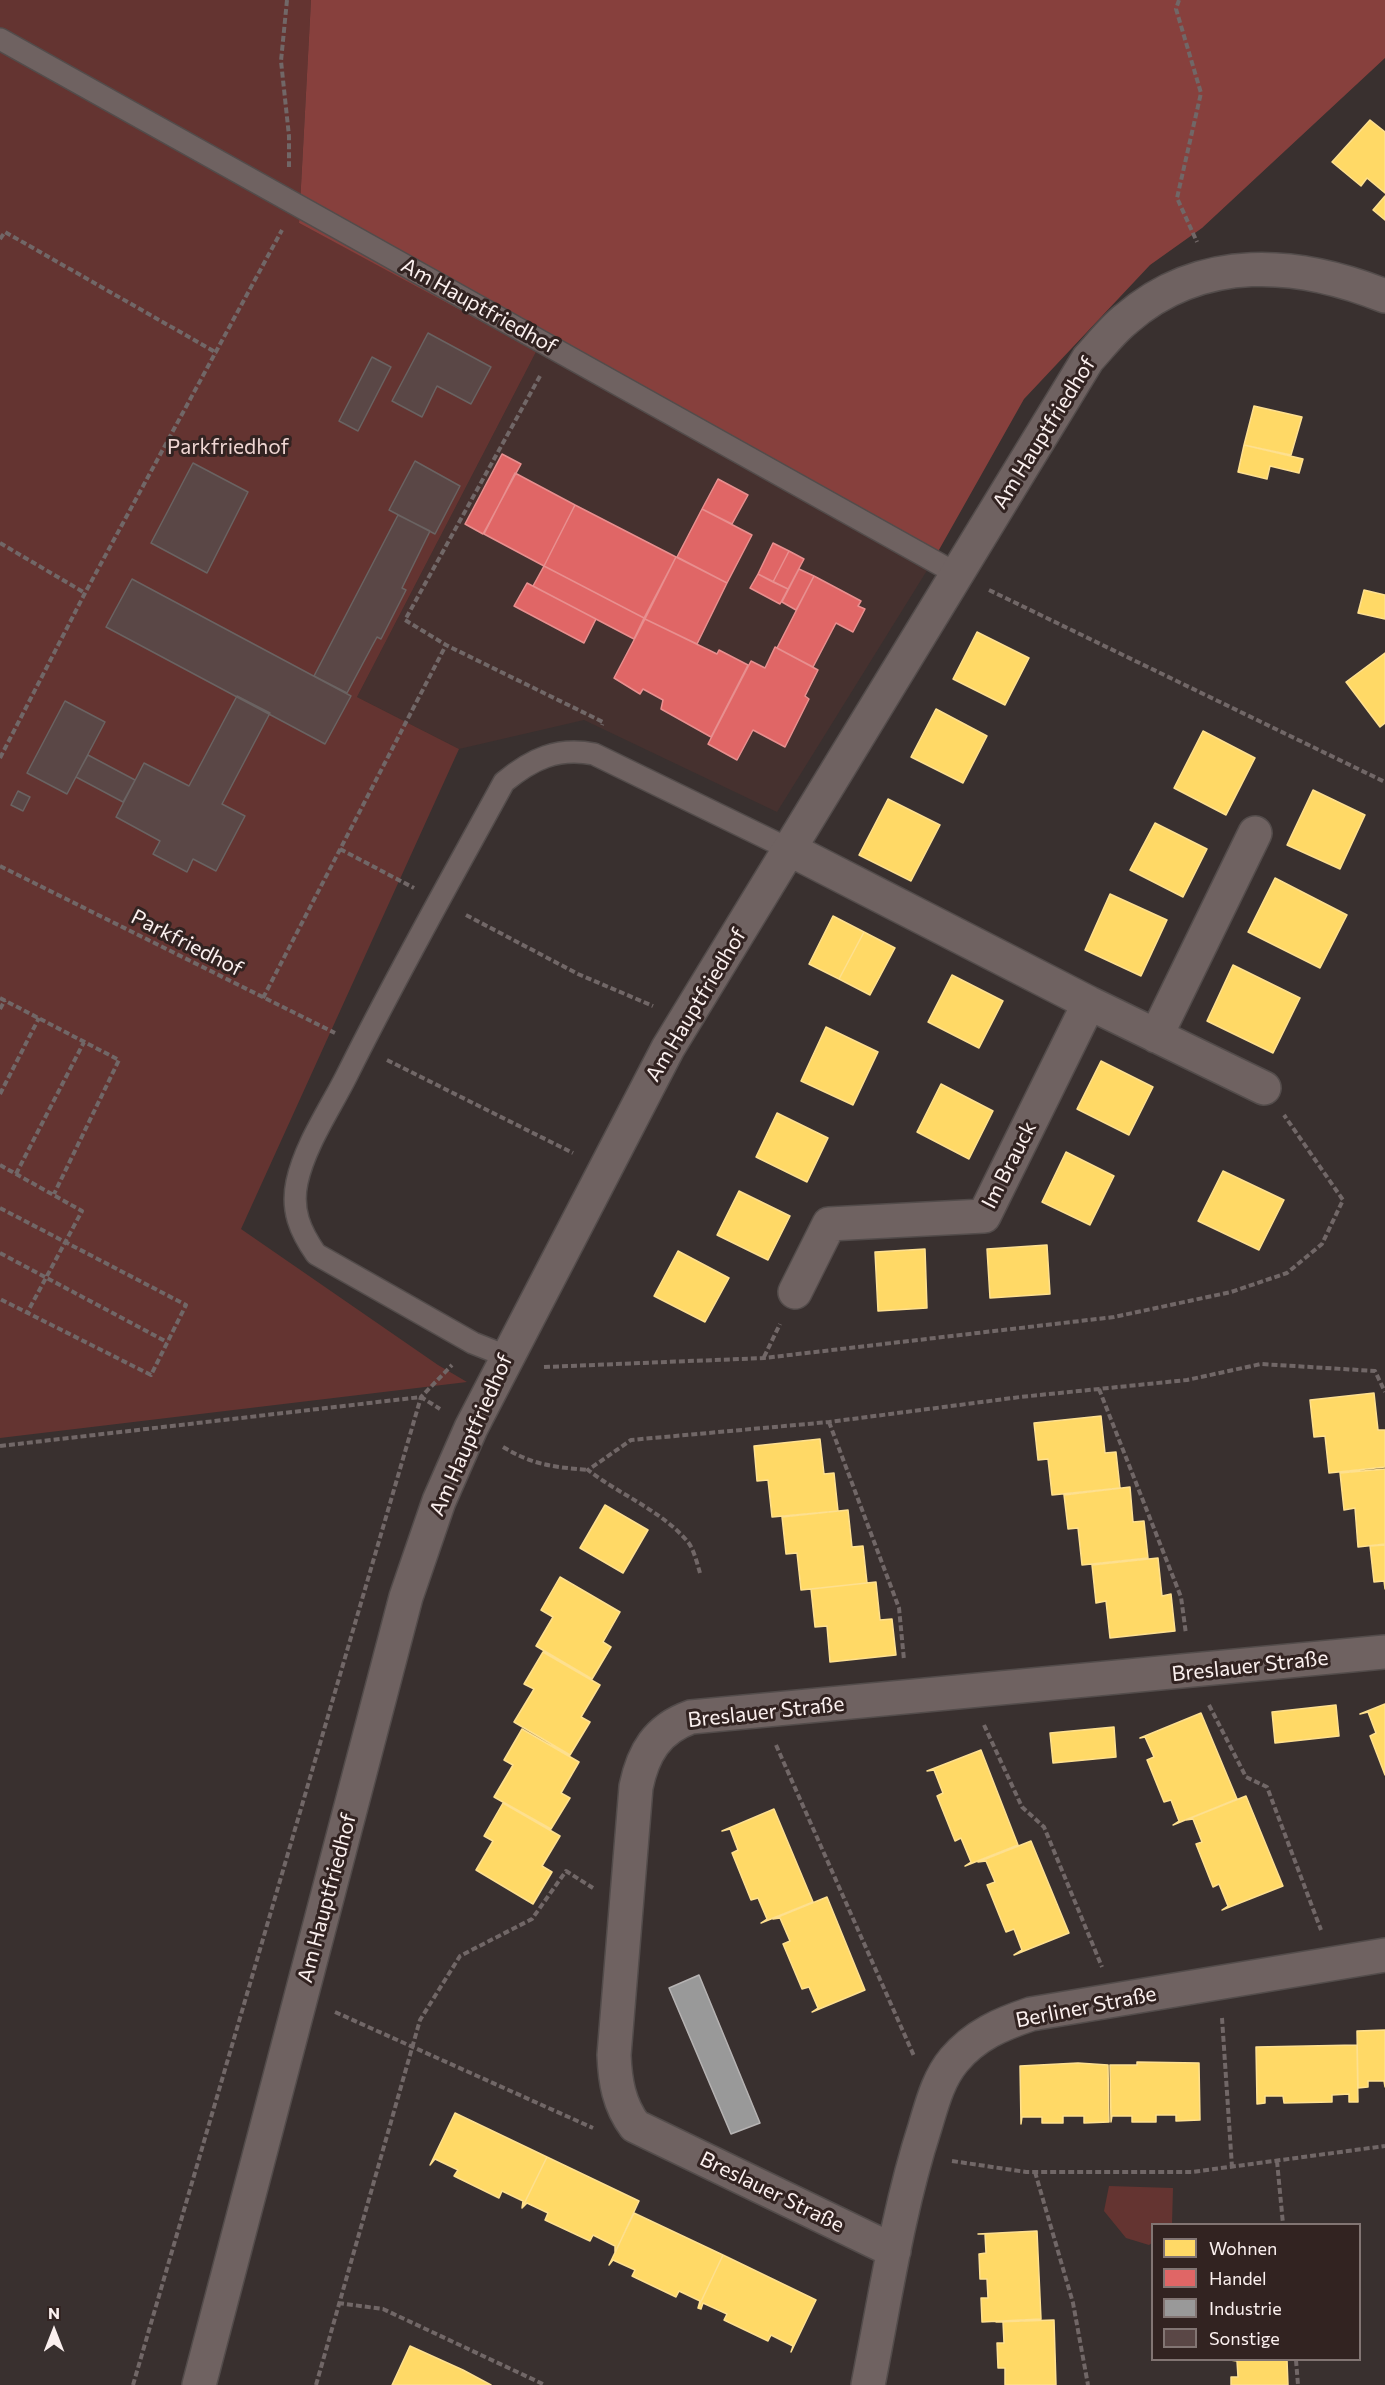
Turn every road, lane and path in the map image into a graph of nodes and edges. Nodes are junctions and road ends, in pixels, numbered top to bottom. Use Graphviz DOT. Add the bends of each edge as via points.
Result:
graph roads {
  1 [pos="286,0"];
  2 [pos="1179,0"];
  3 [pos="0,39"];
  4 [pos="290,200"];
  5 [pos="0,239"];
  6 [pos="1211,276"];
  7 [pos="1385,296"];
  8 [pos="555,349"];
  9 [pos="217,353"];
  10 [pos="0,543"];
  11 [pos="957,574"];
  12 [pos="85,593"];
  13 [pos="446,645"];
  14 [pos="594,754"];
  15 [pos="0,758"];
  16 [pos="1385,782"];
  17 [pos="1255,833"];
  18 [pos="340,849"];
  19 [pos="791,850"];
  20 [pos="0,866"];
  21 [pos="439,901"];
  22 [pos="263,998"];
  23 [pos="2,999"];
  24 [pos="1089,1003"];
  25 [pos="0,1009"];
  26 [pos="39,1018"];
  27 [pos="684,1020"];
  28 [pos="1156,1036"];
  29 [pos="84,1042"];
  30 [pos="361,1047"];
  31 [pos="1264,1088"];
  32 [pos="0,1094"];
  33 [pos="0,1165"];
  34 [pos="604,1169"];
  35 [pos="16,1174"];
  36 [pos="54,1194"];
  37 [pos="0,1208"];
  38 [pos="65,1242"];
  39 [pos="0,1253"];
  40 [pos="46,1278"];
  41 [pos="795,1292"];
  42 [pos="0,1299"];
  43 [pos="27,1312"];
  44 [pos="167,1342"];
  45 [pos="473,1343"];
  46 [pos="506,1356"];
  47 [pos="1099,1389"];
  48 [pos="1385,1392"];
  49 [pos="421,1397"];
  50 [pos="830,1422"];
  51 [pos="471,1428"];
  52 [pos="0,1446"];
  53 [pos="588,1470"];
  54 [pos="700,1573"];
  55 [pos="1385,1653"];
  56 [pos="1191,1672"];
  57 [pos="969,1691"];
  58 [pos="907,1697"];
  59 [pos="762,1710"];
  60 [pos="627,1901"];
  61 [pos="1385,1955"];
  62 [pos="1334,1965"];
  63 [pos="1220,1985"];
  64 [pos="300,1999"];
  65 [pos="1116,2000"];
  66 [pos="412,2046"];
  67 [pos="937,2089"];
  68 [pos="635,2126"];
  69 [pos="1385,2146"];
  70 [pos="916,2155"];
  71 [pos="1277,2161"];
  72 [pos="1232,2166"];
  73 [pos="1035,2172"];
  74 [pos="1283,2223"];
  75 [pos="894,2251"];
  76 [pos="338,2303"];
  77 [pos="1296,2361"];
  78 [pos="133,2385"];
  79 [pos="199,2385"];
  80 [pos="316,2385"];
  81 [pos="545,2385"];
  82 [pos="868,2385"];
  83 [pos="1088,2385"];
  84 [pos="1298,2385"];
  1 -- 4 [label="path" via="281,61 290,135"];
  2 -- 6 [label="path" via="1176,9 1201,93 1177,198"];
  3 -- 4 [label="lane, Am Hauptfriedhof"];
  4 -- 8 [label="lane, Am Hauptfriedhof"];
  4 -- 9 [label="path" via="283,228"];
  5 -- 9 [label="path" via="5,232"];
  6 -- 7 [label="street, Am Hauptfriedhof" via="1260,267 1308,271"];
  6 -- 11 [label="street, Am Hauptfriedhof" via="1168,291 1126,319 1088,359"];
  8 -- 11 [label="lane, Am Hauptfriedhof"];
  8 -- 13 [label="path" via="405,620"];
  9 -- 12 [label="path"];
  10 -- 12 [label="path"];
  11 -- 16 [label="path"];
  11 -- 19 [label="street, Am Hauptfriedhof"];
  12 -- 15 [label="path"];
  13 -- 14 [label="path" via="603,722"];
  13 -- 18 [label="path"];
  14 -- 19 [label="lane"];
  14 -- 21 [label="lane" via="555,753 522,768 504,782"];
  17 -- 28 [label="street"];
  18 -- 21 [label="path"];
  18 -- 22 [label="path"];
  19 -- 24 [label="street"];
  19 -- 27 [label="street, Am Hauptfriedhof"];
  20 -- 22 [label="path, Parkfriedhof"];
  21 -- 27 [label="path" via="578,974"];
  21 -- 30 [label="lane"];
  22 -- 30 [label="path, Parkfriedhof"];
  23 -- 25 [label="path"];
  23 -- 26 [label="path"];
  24 -- 28 [label="street"];
  24 -- 41 [label="street, Im Brauck" via="984,1216 829,1224"];
  26 -- 29 [label="path"];
  26 -- 32 [label="path"];
  27 -- 34 [label="street, Am Hauptfriedhof"];
  28 -- 31 [label="street"];
  29 -- 35 [label="path"];
  29 -- 36 [label="path" via="119,1060"];
  30 -- 34 [label="path, Parkfriedhof"];
  30 -- 45 [label="lane" via="303,1163 297,1183 297,1218 303,1235 322,1257"];
  31 -- 46 [label="path" via="1343,1200 1322,1244 1287,1273 1231,1292 1114,1317 764,1358 550,1367 526,1365"];
  33 -- 35 [label="path"];
  34 -- 46 [label="street, Am Hauptfriedhof"];
  35 -- 36 [label="path"];
  36 -- 38 [label="path" via="82,1210"];
  37 -- 38 [label="path"];
  38 -- 40 [label="path"];
  38 -- 44 [label="path" via="186,1305"];
  39 -- 40 [label="path"];
  40 -- 43 [label="path"];
  40 -- 44 [label="path"];
  42 -- 43 [label="path"];
  43 -- 44 [label="path" via="151,1375"];
  45 -- 46 [label="lane"];
  45 -- 49 [label="path"];
  46 -- 51 [label="street, Am Hauptfriedhof"];
  47 -- 48 [label="path" via="1187,1380 1261,1364 1376,1371"];
  47 -- 50 [label="path"];
  47 -- 56 [label="path" via="1181,1597"];
  49 -- 52 [label="path"];
  49 -- 78 [label="path"];
  50 -- 53 [label="path" via="631,1440"];
  50 -- 58 [label="path" via="899,1608"];
  51 -- 53 [label="path" via="523,1460 551,1468"];
  51 -- 64 [label="street, Am Hauptfriedhof" via="439,1501 406,1597"];
  53 -- 54 [label="path" via="662,1517 689,1544"];
  55 -- 56 [label="street, Breslauer Straße"];
  56 -- 57 [label="street, Breslauer Straße"];
  56 -- 62 [label="path" via="1246,1777 1267,1787"];
  57 -- 58 [label="street, Breslauer Straße"];
  57 -- 65 [label="path" via="1022,1807 1044,1827"];
  58 -- 59 [label="street, Breslauer Straße"];
  59 -- 60 [label="street, Breslauer Straße" via="692,1717 670,1727 651,1745 641,1762 636,1787"];
  59 -- 67 [label="path" via="911,2052"];
  60 -- 66 [label="path" via="607,1896 566,1871 532,1919 460,1956 420,2020"];
  60 -- 68 [label="street, Breslauer Straße" via="614,2055 619,2096"];
  61 -- 62 [label="street, Berliner Straße"];
  62 -- 63 [label="street, Berliner Straße"];
  63 -- 65 [label="street, Berliner Straße"];
  63 -- 72 [label="path"];
  64 -- 66 [label="path"];
  64 -- 79 [label="street, Am Hauptfriedhof"];
  65 -- 67 [label="street, Berliner Straße" via="1031,2014 998,2025 953,2061"];
  66 -- 68 [label="path" via="598,2130"];
  66 -- 76 [label="path"];
  67 -- 70 [label="street, Berliner Straße"];
  68 -- 75 [label="street, Breslauer Straße"];
  69 -- 71 [label="path"];
  70 -- 73 [label="path"];
  70 -- 75 [label="street, Berliner Straße"];
  71 -- 72 [label="path"];
  71 -- 74 [label="path"];
  72 -- 73 [label="path" via="1192,2172"];
  73 -- 83 [label="path" via="1073,2303"];
  75 -- 82 [label="street, Berliner Straße"];
  76 -- 80 [label="path"];
  76 -- 81 [label="path" via="383,2309"];
  77 -- 84 [label="path"];
}
